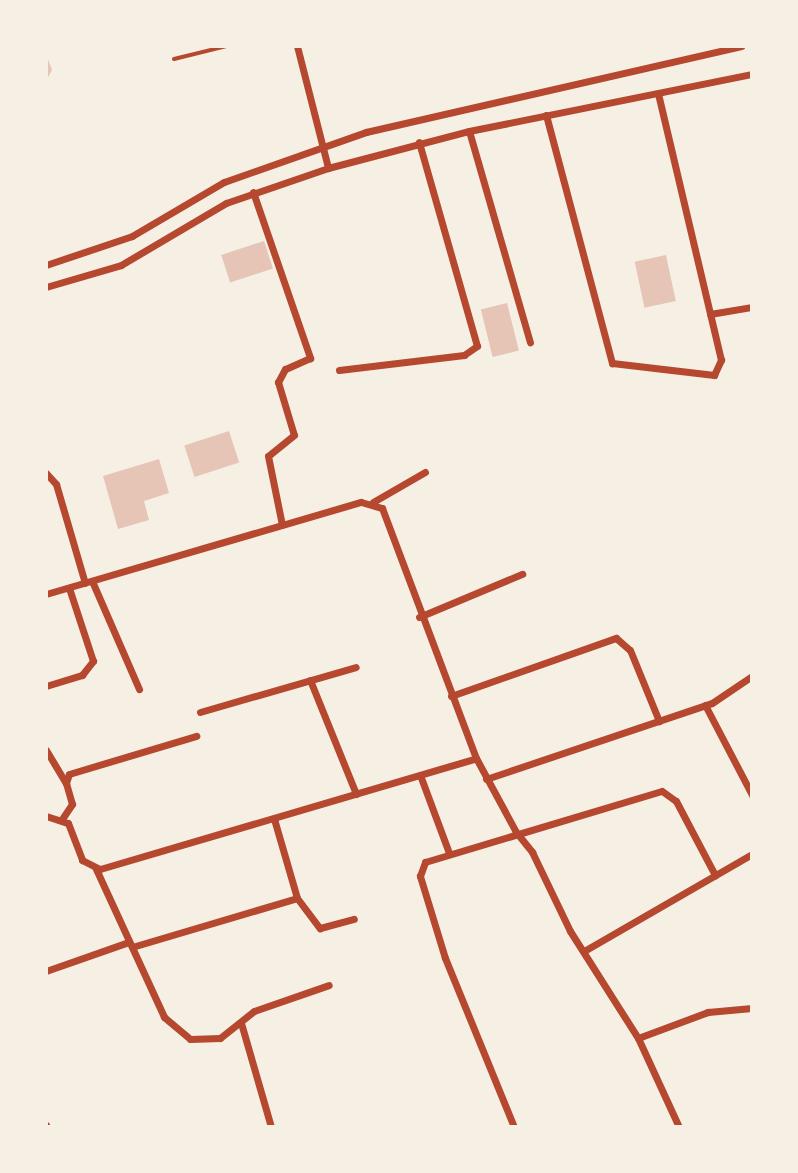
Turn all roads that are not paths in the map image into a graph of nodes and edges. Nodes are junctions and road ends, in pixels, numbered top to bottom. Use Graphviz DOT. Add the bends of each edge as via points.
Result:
graph roads {
  1 [pos="227,46"];
  2 [pos="297,46"];
  3 [pos="741,46"];
  4 [pos="174,59"];
  5 [pos="752,74"];
  6 [pos="658,93"];
  7 [pos="546,115"];
  8 [pos="469,131"];
  9 [pos="419,142"];
  10 [pos="324,147"];
  11 [pos="328,168"];
  12 [pos="253,192"];
  13 [pos="46,265"];
  14 [pos="46,287"];
  15 [pos="752,307"];
  16 [pos="710,314"];
  17 [pos="530,342"];
  18 [pos="339,370"];
  19 [pos="425,472"];
  20 [pos="46,473"];
  21 [pos="373,502"];
  22 [pos="282,525"];
  23 [pos="522,574"];
  24 [pos="88,582"];
  25 [pos="69,588"];
  26 [pos="46,594"];
  27 [pos="419,617"];
  28 [pos="356,667"];
  29 [pos="752,676"];
  30 [pos="310,680"];
  31 [pos="46,686"];
  32 [pos="139,689"];
  33 [pos="451,696"];
  34 [pos="705,705"];
  35 [pos="200,712"];
  36 [pos="659,721"];
  37 [pos="196,736"];
  38 [pos="46,750"];
  39 [pos="476,758"];
  40 [pos="420,775"];
  41 [pos="486,779"];
  42 [pos="66,783"];
  43 [pos="356,794"];
  44 [pos="752,795"];
  45 [pos="46,816"];
  46 [pos="62,819"];
  47 [pos="274,819"];
  48 [pos="516,832"];
  49 [pos="449,853"];
  50 [pos="752,854"];
  51 [pos="96,869"];
  52 [pos="715,875"];
  53 [pos="297,898"];
  54 [pos="354,919"];
  55 [pos="130,945"];
  56 [pos="584,951"];
  57 [pos="46,971"];
  58 [pos="329,985"];
  59 [pos="752,1008"];
  60 [pos="241,1023"];
  61 [pos="638,1038"];
  62 [pos="271,1127"];
  63 [pos="514,1127"];
  64 [pos="679,1127"];
  1 -- 4 [label="lane"];
  2 -- 10 [label="street"];
  3 -- 10 [label="street" via="405,122"];
  5 -- 6 [label="street"];
  6 -- 7 [label="street"];
  6 -- 16 [label="street"];
  7 -- 8 [label="street"];
  7 -- 16 [label="street" via="612,363 703,376 721,369"];
  8 -- 9 [label="street"];
  8 -- 17 [label="street"];
  9 -- 11 [label="street"];
  9 -- 18 [label="street" via="477,346 464,355"];
  10 -- 11 [label="street"];
  10 -- 13 [label="street" via="224,182 132,236"];
  11 -- 12 [label="street"];
  12 -- 14 [label="street" via="121,265"];
  12 -- 22 [label="street" via="310,358 285,369 278,382 294,435 268,456"];
  15 -- 16 [label="street"];
  19 -- 21 [label="street"];
  20 -- 24 [label="street" via="56,484"];
  21 -- 22 [label="street"];
  21 -- 27 [label="street" via="387,517"];
  22 -- 24 [label="street"];
  23 -- 27 [label="street"];
  24 -- 25 [label="street"];
  24 -- 32 [label="street"];
  25 -- 26 [label="street"];
  25 -- 31 [label="street" via="93,661 82,675"];
  27 -- 33 [label="street"];
  28 -- 30 [label="street"];
  29 -- 34 [label="street"];
  30 -- 35 [label="street"];
  30 -- 43 [label="street"];
  33 -- 36 [label="street" via="616,638 630,650"];
  33 -- 39 [label="street"];
  34 -- 36 [label="street"];
  34 -- 44 [label="street"];
  36 -- 41 [label="street"];
  37 -- 42 [label="street" via="77,770"];
  38 -- 42 [label="street"];
  39 -- 40 [label="street"];
  39 -- 41 [label="street"];
  40 -- 43 [label="street"];
  40 -- 49 [label="street"];
  41 -- 48 [label="street"];
  42 -- 46 [label="street" via="72,804"];
  43 -- 47 [label="street"];
  45 -- 46 [label="street"];
  46 -- 51 [label="street" via="73,830 82,860"];
  47 -- 51 [label="street"];
  47 -- 53 [label="street"];
  48 -- 49 [label="street"];
  48 -- 52 [label="street" via="662,791 676,801"];
  48 -- 56 [label="street"];
  49 -- 63 [label="street" via="425,862 420,876 445,958"];
  50 -- 52 [label="street"];
  51 -- 55 [label="street"];
  52 -- 56 [label="street"];
  53 -- 54 [label="street" via="320,928"];
  53 -- 55 [label="street"];
  55 -- 57 [label="street"];
  55 -- 60 [label="street" via="175,1031 207,1040 220,1038"];
  56 -- 61 [label="street"];
  58 -- 60 [label="street" via="264,1006"];
  59 -- 61 [label="street" via="708,1012"];
  60 -- 62 [label="street"];
  61 -- 64 [label="street"];
}
